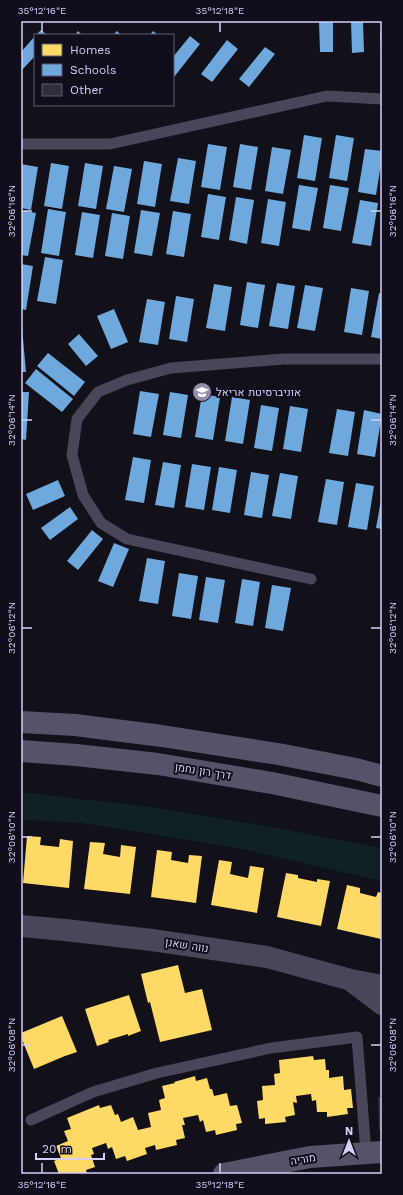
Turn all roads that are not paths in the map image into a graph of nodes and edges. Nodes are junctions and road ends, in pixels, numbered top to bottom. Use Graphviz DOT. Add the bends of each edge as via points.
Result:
graph roads {
  1 [pos="382,99"];
  2 [pos="21,144"];
  3 [pos="382,359"];
  4 [pos="311,579"];
  5 [pos="21,722"];
  6 [pos="21,751"];
  7 [pos="382,776"];
  8 [pos="382,806"];
  9 [pos="21,926"];
  10 [pos="351,980"];
  11 [pos="382,986"];
  12 [pos="382,1004"];
  13 [pos="31,1120"];
  14 [pos="374,1153"];
  15 [pos="224,1174"];
  1 -- 2 [label="lane" via="327,96 110,144"];
  3 -- 4 [label="lane" via="284,359 171,368 127,380 98,392 77,419 72,455 83,495 101,523 127,539"];
  5 -- 7 [label="main road" via="76,725 162,736 278,754"];
  6 -- 8 [label="main road, דרך רון נחמן" via="158,764 272,783"];
  9 -- 10 [label="street, נווה שאנן" via="152,940 267,958"];
  10 -- 11 [label="street, נווה שאנן"];
  10 -- 12 [label="street, נווה שאנן"];
  13 -- 14 [label="lane" via="93,1092 157,1073 271,1048 357,1037"];
  14 -- 15 [label="main road, מוריה" via="310,1157"];
}
